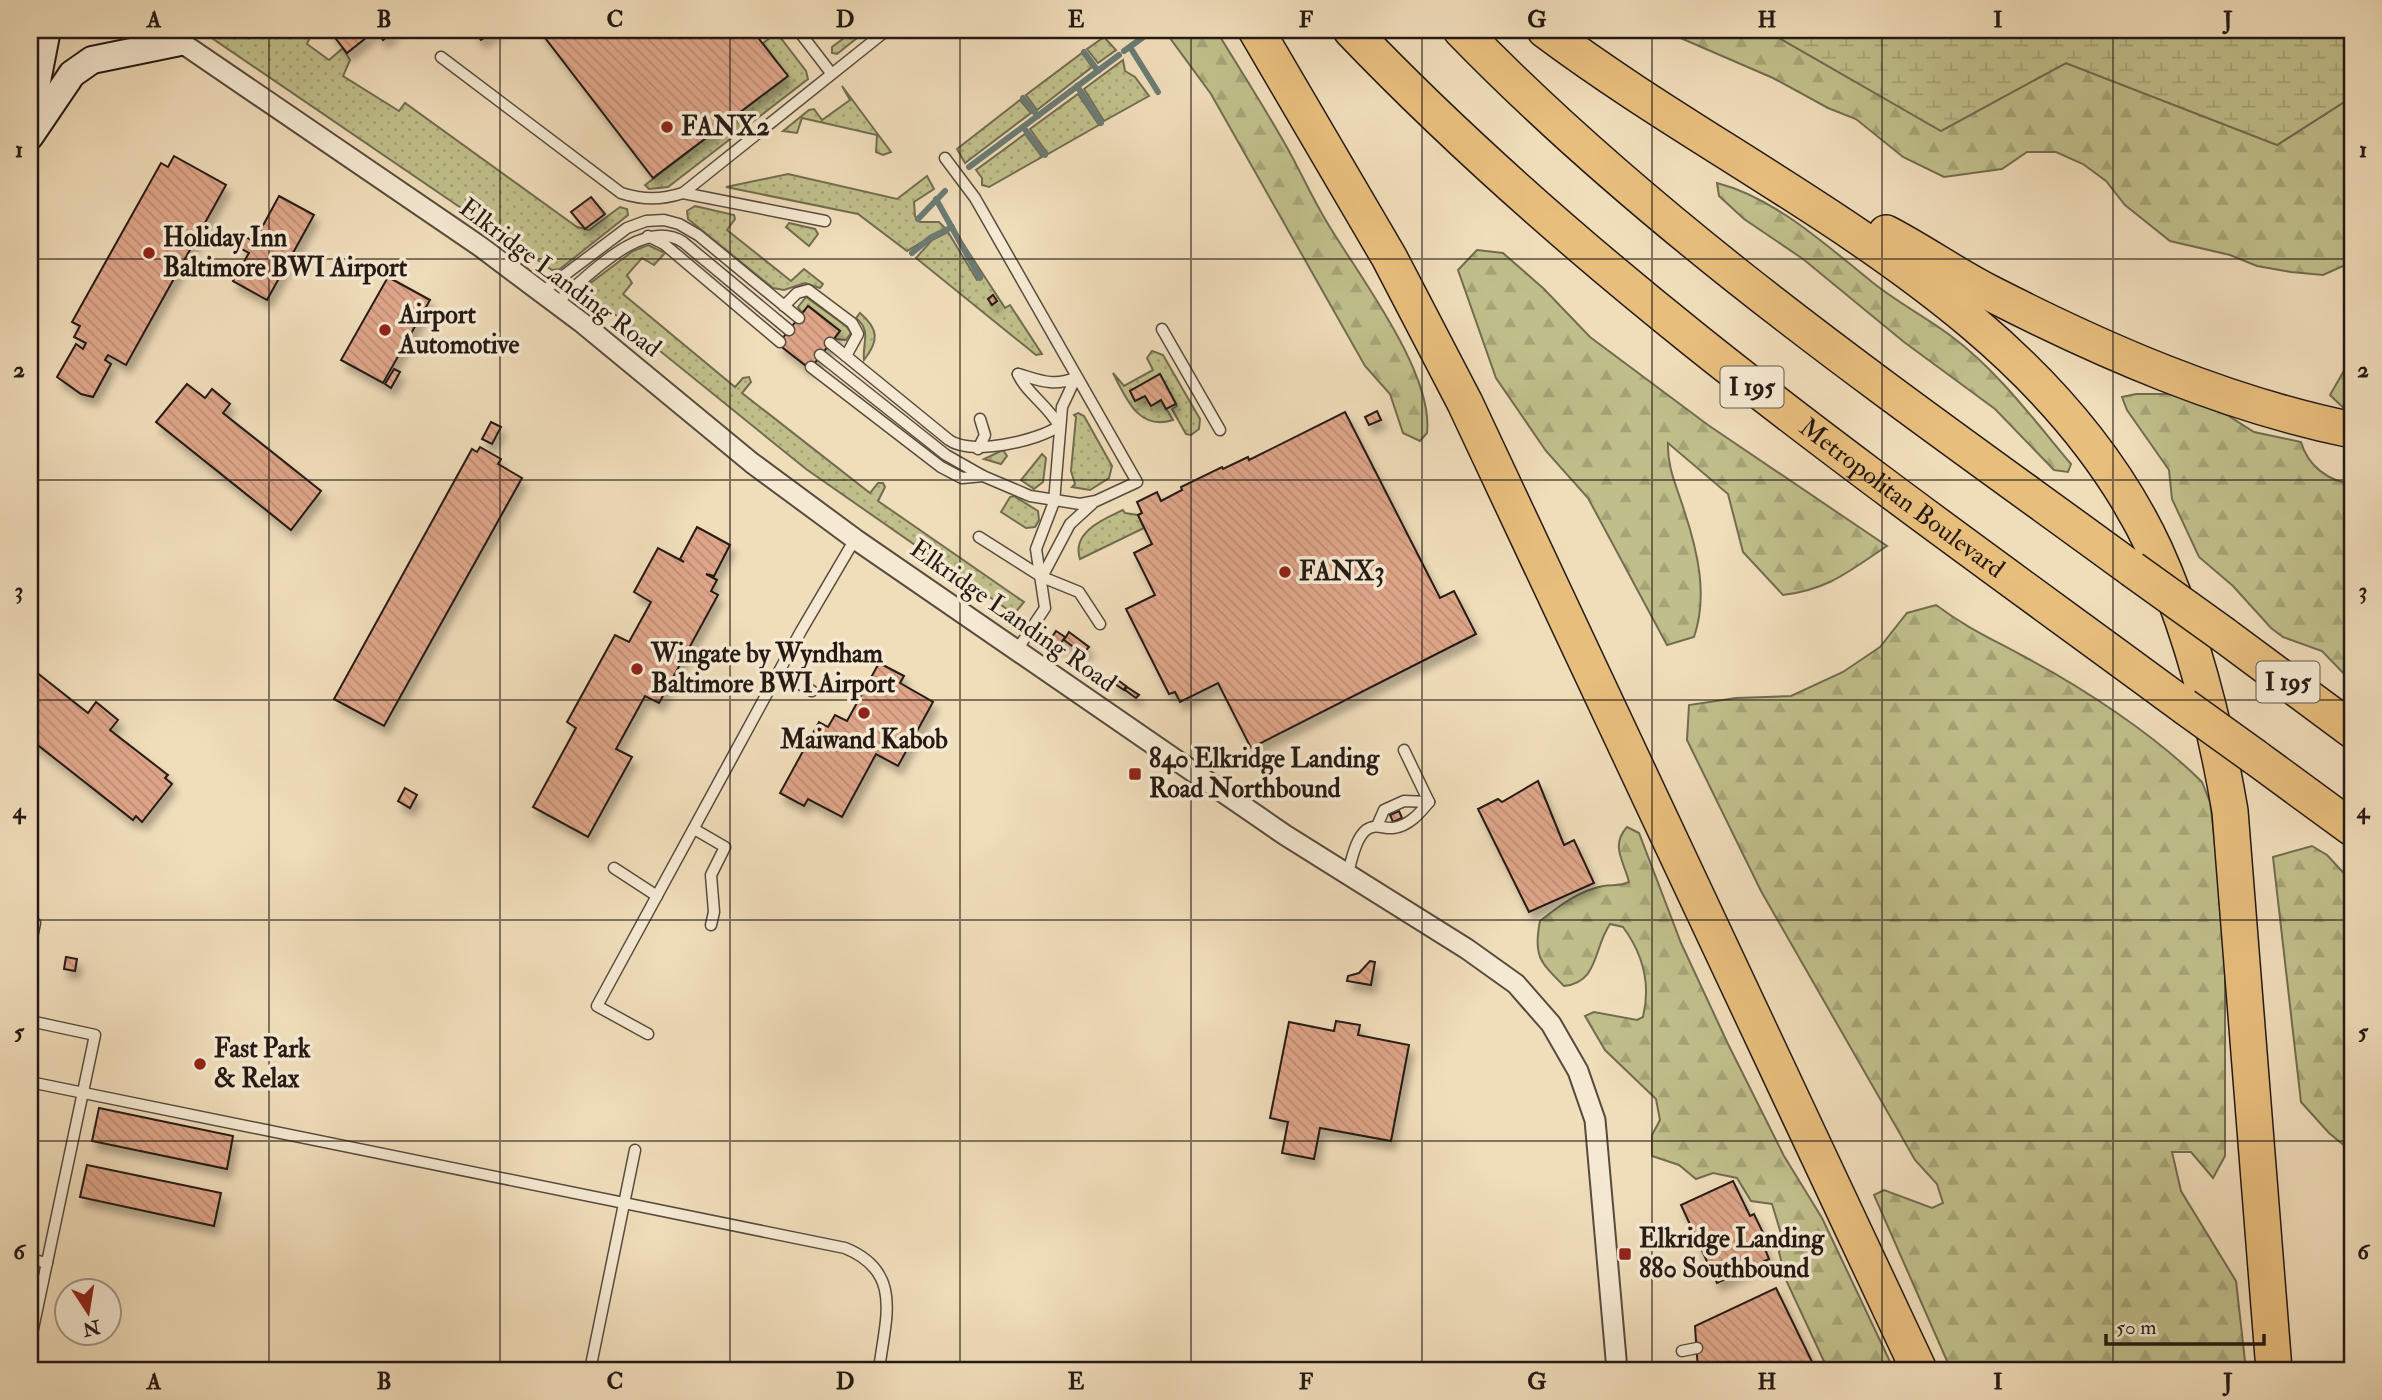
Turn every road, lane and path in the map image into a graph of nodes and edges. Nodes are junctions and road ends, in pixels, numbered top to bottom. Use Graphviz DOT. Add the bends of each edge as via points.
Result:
graph roads {
  1 [pos="47,30"];
  2 [pos="798,30"];
  3 [pos="887,30"];
  4 [pos="1256,30"];
  5 [pos="1351,30"];
  6 [pos="1461,30"];
  7 [pos="1545,30"];
  8 [pos="171,36"];
  9 [pos="441,57"];
  10 [pos="831,73"];
  11 [pos="30,116"];
  12 [pos="1733,155"];
  13 [pos="945,159"];
  14 [pos="683,192"];
  15 [pos="825,221"];
  16 [pos="648,236"];
  17 [pos="549,298"];
  18 [pos="784,306"];
  19 [pos="799,318"];
  20 [pos="1162,329"];
  21 [pos="789,330"];
  22 [pos="780,342"];
  23 [pos="830,343"];
  24 [pos="820,355"];
  25 [pos="846,356"];
  26 [pos="811,368"];
  27 [pos="1076,377"];
  28 [pos="980,419"];
  29 [pos="1059,426"];
  30 [pos="1220,430"];
  31 [pos="2352,430"];
  32 [pos="978,449"];
  33 [pos="983,476"];
  34 [pos="1096,501"];
  35 [pos="1054,502"];
  36 [pos="979,537"];
  37 [pos="855,539"];
  38 [pos="1042,577"];
  39 [pos="1100,624"];
  40 [pos="1017,650"];
  41 [pos="779,672"];
  42 [pos="812,691"];
  43 [pos="2352,730"];
  44 [pos="1404,750"];
  45 [pos="1429,802"];
  46 [pos="1377,826"];
  47 [pos="2352,828"];
  48 [pos="694,829"];
  49 [pos="614,868"];
  50 [pos="1347,877"];
  51 [pos="657,896"];
  52 [pos="35,923"];
  53 [pos="711,925"];
  54 [pos="31,934"];
  55 [pos="30,947"];
  56 [pos="30,1021"];
  57 [pos="648,1034"];
  58 [pos="30,1082"];
  59 [pos="82,1093"];
  60 [pos="635,1150"];
  61 [pos="624,1203"];
  62 [pos="30,1259"];
  63 [pos="47,1263"];
  64 [pos="30,1343"];
  65 [pos="1697,1348"];
  66 [pos="1682,1351"];
  67 [pos="590,1370"];
  68 [pos="879,1370"];
  69 [pos="1617,1370"];
  70 [pos="1919,1370"];
  71 [pos="2274,1370"];
  1 -- 11 [label="main road"];
  2 -- 10 [label="lane"];
  3 -- 10 [label="lane"];
  4 -- 70 [label="highway" via="1389,257 1494,461"];
  5 -- 47 [label="highway, Metropolitan Boulevard / I 195, bridge" via="1526,201 1646,303 1767,399"];
  6 -- 43 [label="highway, I 195, bridge" via="1578,141 1696,242"];
  7 -- 12 [label="highway"];
  8 -- 11 [label="main road" via="92,60"];
  8 -- 17 [label="street, Elkridge Landing Road"];
  9 -- 14 [label="lane" via="621,193 641,199"];
  10 -- 14 [label="lane"];
  12 -- 31 [label="highway" via="1902,241 1986,291 2112,352 2234,397"];
  12 -- 71 [label="highway" via="1930,288 2011,356 2059,406 2099,458 2154,549 2198,672 2230,811"];
  13 -- 27 [label="lane" via="975,198"];
  14 -- 15 [label="lane"];
  16 -- 17 [label="lane"];
  16 -- 21 [label="lane" via="671,236 683,242"];
  16 -- 22 [label="lane" via="664,244"];
  17 -- 18 [label="lane" via="627,228 664,220 698,235"];
  17 -- 37 [label="street, Elkridge Landing Road" via="743,456"];
  18 -- 19 [label="lane"];
  18 -- 25 [label="lane" via="802,290 813,291 856,328 856,343"];
  20 -- 30 [label="lane"];
  23 -- 25 [label="lane"];
  24 -- 33 [label="lane" via="946,455"];
  25 -- 32 [label="lane" via="954,444"];
  26 -- 33 [label="lane" via="940,467 962,478"];
  27 -- 29 [label="lane" via="1065,398"];
  27 -- 29 [label="lane" via="1045,383 1018,374"];
  27 -- 34 [label="lane" via="1137,482"];
  28 -- 32 [label="lane" via="985,435"];
  29 -- 32 [label="lane"];
  29 -- 35 [label="lane"];
  33 -- 35 [label="lane"];
  34 -- 35 [label="lane"];
  34 -- 38 [label="lane" via="1070,524"];
  35 -- 38 [label="lane" via="1036,549"];
  36 -- 38 [label="lane"];
  37 -- 40 [label="street, Elkridge Landing Road"];
  37 -- 41 [label="lane"];
  38 -- 39 [label="lane" via="1079,592"];
  38 -- 40 [label="lane" via="1045,608"];
  40 -- 50 [label="street, Elkridge Landing Road"];
  41 -- 42 [label="lane"];
  41 -- 48 [label="lane"];
  44 -- 45 [label="lane"];
  45 -- 46 [label="lane" via="1415,818 1393,828"];
  45 -- 46 [label="lane" via="1404,801 1384,810"];
  46 -- 50 [label="lane" via="1365,831 1353,852"];
  48 -- 51 [label="lane"];
  48 -- 53 [label="lane" via="725,847 711,875"];
  49 -- 51 [label="lane"];
  50 -- 69 [label="street, Elkridge Landing Road" via="1516,984 1551,1024 1578,1071 1595,1120"];
  51 -- 57 [label="lane" via="597,1006"];
  52 -- 54 [label="lane"];
  54 -- 55 [label="lane"];
  56 -- 59 [label="lane" via="95,1035"];
  58 -- 59 [label="lane"];
  59 -- 61 [label="lane"];
  59 -- 63 [label="lane"];
  60 -- 61 [label="lane"];
  61 -- 67 [label="lane"];
  61 -- 68 [label="lane" via="845,1248 864,1256 886,1282"];
  62 -- 63 [label="lane"];
  63 -- 64 [label="lane"];
  65 -- 66 [label="lane"];
}
